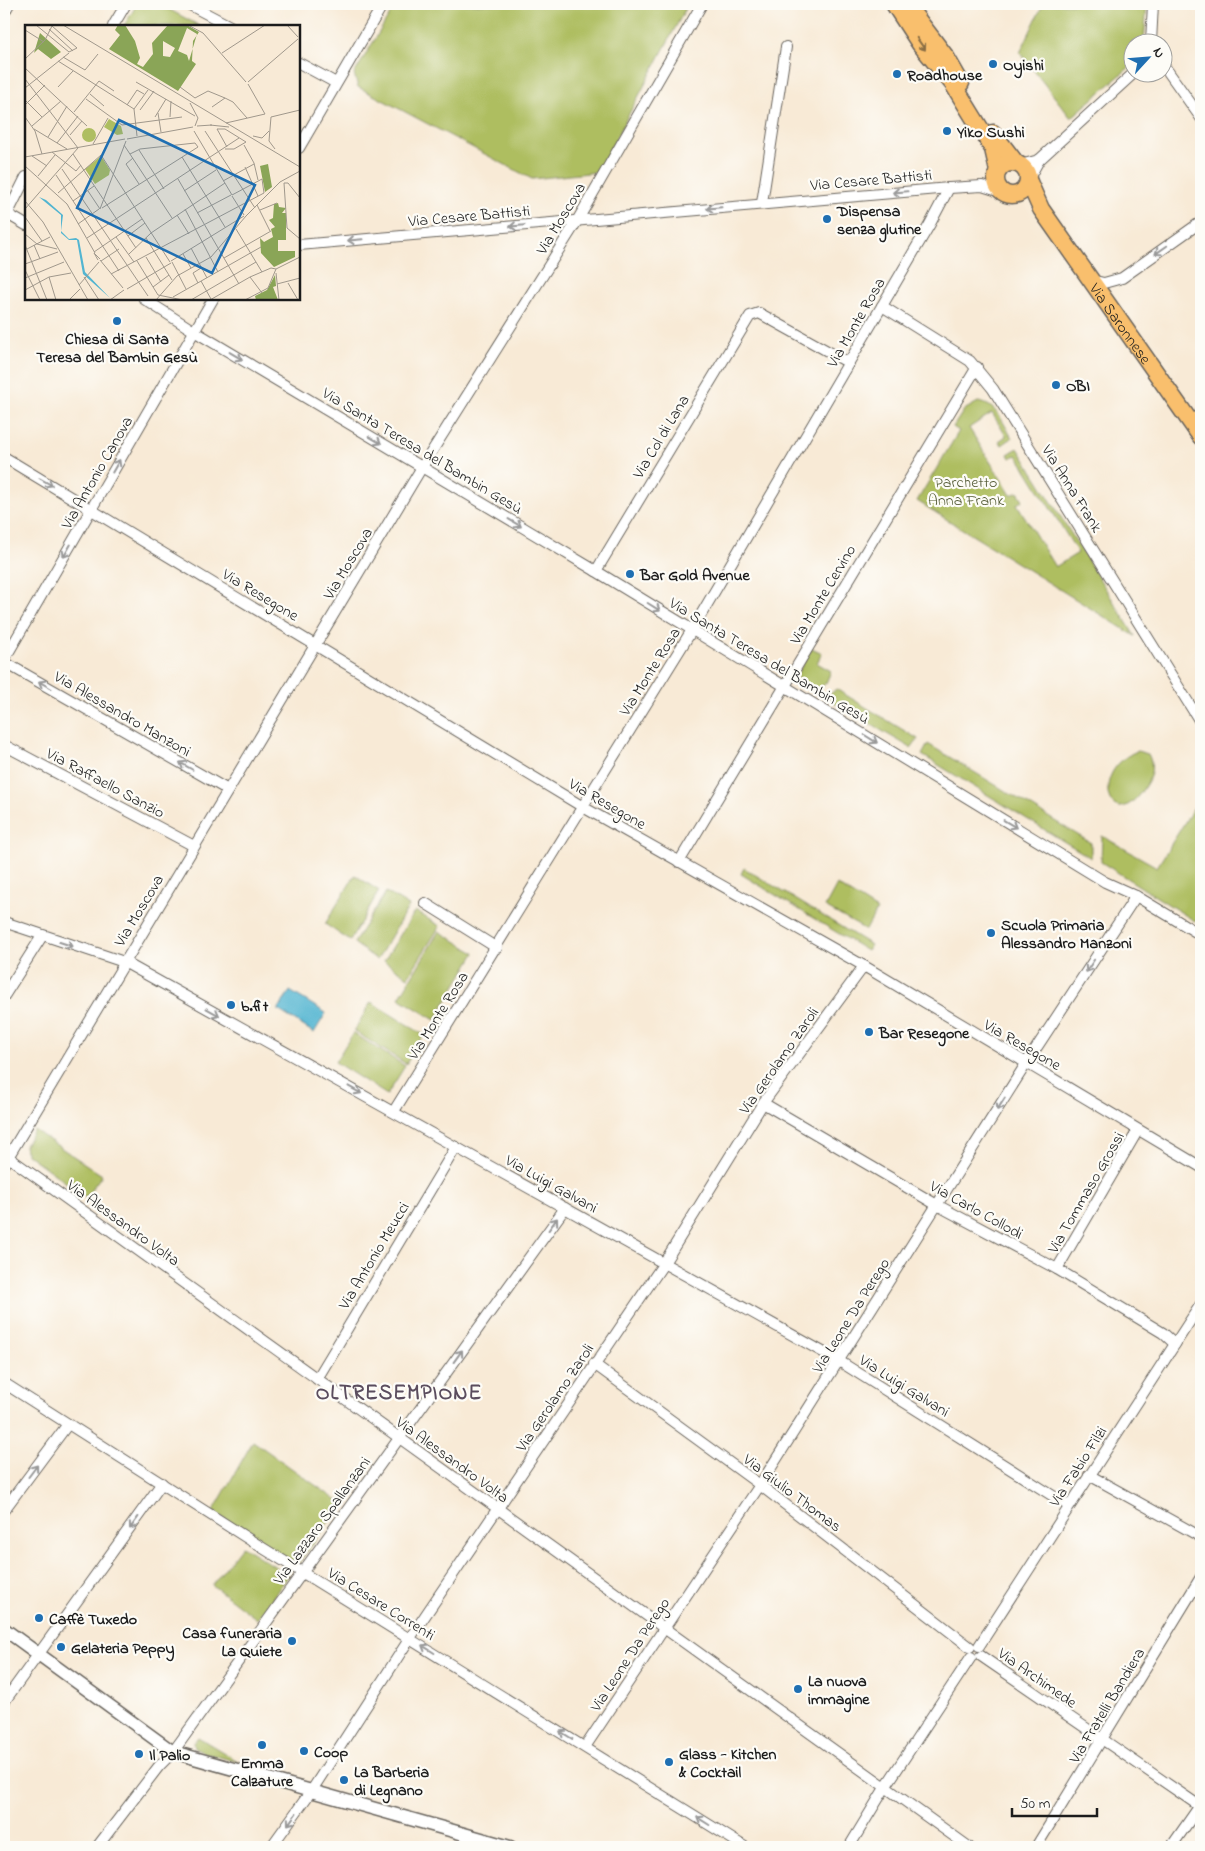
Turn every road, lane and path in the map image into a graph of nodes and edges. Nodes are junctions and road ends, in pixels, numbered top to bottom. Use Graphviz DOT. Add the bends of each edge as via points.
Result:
graph roads {
  1 [pos="9,4"];
  2 [pos="126,4"];
  3 [pos="188,4"];
  4 [pos="383,4"];
  5 [pos="702,4"];
  6 [pos="894,4"];
  7 [pos="906,4"];
  8 [pos="1153,4"];
  9 [pos="4,13"];
  10 [pos="114,25"];
  11 [pos="228,25"];
  12 [pos="1152,32"];
  13 [pos="786,47"];
  14 [pos="300,64"];
  15 [pos="1172,77"];
  16 [pos="1124,82"];
  17 [pos="336,83"];
  18 [pos="1201,118"];
  19 [pos="300,146"];
  20 [pos="1039,160"];
  21 [pos="1022,177"];
  22 [pos="25,179"];
  23 [pos="994,181"];
  24 [pos="949,188"];
  25 [pos="762,204"];
  26 [pos="5,216"];
  27 [pos="577,221"];
  28 [pos="1201,222"];
  29 [pos="25,225"];
  30 [pos="300,245"];
  31 [pos="1091,280"];
  32 [pos="146,300"];
  33 [pos="212,300"];
  34 [pos="882,306"];
  35 [pos="194,332"];
  36 [pos="849,362"];
  37 [pos="977,367"];
  38 [pos="1198,425"];
  39 [pos="4,457"];
  40 [pos="422,467"];
  41 [pos="92,509"];
  42 [pos="596,571"];
  43 [pos="692,630"];
  44 [pos="315,645"];
  45 [pos="4,661"];
  46 [pos="785,686"];
  47 [pos="1201,723"];
  48 [pos="4,745"];
  49 [pos="228,790"];
  50 [pos="583,807"];
  51 [pos="194,846"];
  52 [pos="679,862"];
  53 [pos="1136,896"];
  54 [pos="424,903"];
  55 [pos="4,922"];
  56 [pos="1201,935"];
  57 [pos="42,936"];
  58 [pos="497,948"];
  59 [pos="124,962"];
  60 [pos="864,966"];
  61 [pos="4,996"];
  62 [pos="1027,1063"];
  63 [pos="763,1103"];
  64 [pos="394,1111"];
  65 [pos="1138,1130"];
  66 [pos="456,1147"];
  67 [pos="5,1158"];
  68 [pos="1201,1167"];
  69 [pos="938,1205"];
  70 [pos="565,1208"];
  71 [pos="664,1263"];
  72 [pos="1057,1269"];
  73 [pos="1201,1304"];
  74 [pos="1175,1344"];
  75 [pos="839,1361"];
  76 [pos="594,1364"];
  77 [pos="316,1379"];
  78 [pos="4,1383"];
  79 [pos="68,1424"];
  80 [pos="399,1438"];
  81 [pos="1089,1475"];
  82 [pos="162,1483"];
  83 [pos="760,1485"];
  84 [pos="1069,1506"];
  85 [pos="497,1509"];
  86 [pos="4,1510"];
  87 [pos="1201,1537"];
  88 [pos="302,1570"];
  89 [pos="1201,1578"];
  90 [pos="663,1628"];
  91 [pos="4,1629"];
  92 [pos="410,1638"];
  93 [pos="976,1652"];
  94 [pos="38,1654"];
  95 [pos="4,1702"];
  96 [pos="1103,1740"];
  97 [pos="585,1747"];
  98 [pos="173,1752"];
  99 [pos="886,1786"];
  100 [pos="312,1790"];
  101 [pos="1201,1805"];
  102 [pos="97,1847"];
  103 [pos="271,1847"];
  104 [pos="510,1847"];
  105 [pos="745,1847"];
  106 [pos="849,1847"];
  107 [pos="969,1847"];
  108 [pos="1036,1847"];
  109 [pos="1171,1847"];
  1 -- 9 [label="street"];
  2 -- 10 [label="street"];
  3 -- 11 [label="street"];
  4 -- 17 [label="street"];
  5 -- 27 [label="street, Via Moscova"];
  6 -- 23 [label="main road, one-way" via="920,44 953,84 993,149"];
  7 -- 21 [label="main road, Via Saronnese" via="946,57"];
  8 -- 12 [label="street"];
  13 -- 25 [label="street"];
  14 -- 17 [label="street"];
  15 -- 18 [label="street"];
  16 -- 20 [label="street"];
  17 -- 19 [label="street"];
  20 -- 21 [label="street"];
  20 -- 21 [label="street"];
  21 -- 23 [label="main road" via="1006,164"];
  21 -- 23 [label="main road" via="1010,196"];
  21 -- 31 [label="main road, Via Saronnese"];
  22 -- 26 [label="street"];
  23 -- 24 [label="street, Via Cesare Battisti"];
  24 -- 25 [label="street, Via Cesare Battisti, one-way"];
  24 -- 34 [label="street, Via Monte Rosa"];
  25 -- 27 [label="street, Via Cesare Battisti, one-way"];
  26 -- 29 [label="street"];
  27 -- 30 [label="street, Via Cesare Battisti, one-way"];
  27 -- 40 [label="street, Via Moscova"];
  28 -- 31 [label="street, one-way" via="1122,278 1104,282"];
  31 -- 38 [label="main road, Via Saronnese"];
  32 -- 35 [label="street, Via Santa Teresa del Bambin Gesù"];
  33 -- 35 [label="street, Via Antonio Canova"];
  34 -- 36 [label="street, Via Monte Rosa"];
  34 -- 37 [label="street, Via Anna Frank"];
  35 -- 40 [label="street, Via Santa Teresa del Bambin Gesù, one-way"];
  41 -- 35 [label="street, Via Antonio Canova, one-way"];
  36 -- 42 [label="street, Via Col di Lana" via="759,313 750,316"];
  36 -- 43 [label="street, Via Monte Rosa"];
  37 -- 46 [label="street, Via Monte Cervino"];
  37 -- 47 [label="street, Via Anna Frank"];
  39 -- 41 [label="street, Via Resegone, one-way"];
  40 -- 42 [label="street, Via Santa Teresa del Bambin Gesù, one-way"];
  40 -- 44 [label="street, Via Moscova"];
  41 -- 44 [label="street, Via Resegone"];
  41 -- 45 [label="street, Via Antonio Canova, one-way"];
  42 -- 43 [label="street, Via Santa Teresa del Bambin Gesù, one-way"];
  43 -- 46 [label="street, Via Santa Teresa del Bambin Gesù"];
  43 -- 50 [label="street, Via Monte Rosa"];
  44 -- 49 [label="street, Via Moscova"];
  44 -- 50 [label="street, Via Resegone"];
  49 -- 45 [label="street, Via Alessandro Manzoni, one-way"];
  46 -- 52 [label="street, Via Monte Cervino"];
  46 -- 53 [label="street, Via Santa Teresa del Bambin Gesù, one-way" via="1105,882"];
  48 -- 51 [label="street, Via Raffaello Sanzio"];
  49 -- 51 [label="street, Via Moscova"];
  50 -- 52 [label="street, Via Resegone"];
  50 -- 58 [label="street, Via Monte Rosa"];
  51 -- 59 [label="street, Via Moscova"];
  52 -- 60 [label="street, Via Resegone"];
  53 -- 56 [label="street, Via Santa Teresa del Bambin Gesù"];
  53 -- 62 [label="street, Via Leone Da Perego, one-way"];
  54 -- 58 [label="street"];
  55 -- 57 [label="street, Via Luigi Galvani"];
  57 -- 59 [label="street, Via Luigi Galvani, one-way"];
  57 -- 61 [label="street"];
  58 -- 64 [label="street, Via Monte Rosa"];
  59 -- 64 [label="street, Via Luigi Galvani, one-way"];
  59 -- 67 [label="street, Via Moscova"];
  60 -- 62 [label="street, Via Resegone"];
  60 -- 63 [label="street, Via Gerolamo Zaroli"];
  62 -- 65 [label="street, Via Resegone"];
  62 -- 69 [label="street, Via Leone Da Perego, one-way"];
  63 -- 69 [label="street, Via Carlo Collodi"];
  63 -- 71 [label="street, Via Gerolamo Zaroli"];
  64 -- 66 [label="street, Via Luigi Galvani"];
  65 -- 68 [label="street, Via Resegone"];
  65 -- 72 [label="street, Via Tommaso Grossi"];
  66 -- 70 [label="street, Via Luigi Galvani"];
  66 -- 77 [label="street, Via Antonio Meucci"];
  67 -- 77 [label="street, Via Alessandro Volta"];
  69 -- 72 [label="street, Via Carlo Collodi"];
  69 -- 75 [label="street, Via Leone Da Perego"];
  70 -- 71 [label="street, Via Luigi Galvani"];
  80 -- 70 [label="street, Via Lazzaro Spallanzani, one-way"];
  71 -- 75 [label="street, Via Luigi Galvani"];
  71 -- 76 [label="street, Via Gerolamo Zaroli"];
  72 -- 74 [label="street, Via Carlo Collodi" via="1163,1333"];
  73 -- 74 [label="street, Via Fabio Filzi"];
  74 -- 81 [label="street, Via Fabio Filzi"];
  75 -- 83 [label="street, Via Leone Da Perego"];
  75 -- 84 [label="street, Via Luigi Galvani"];
  76 -- 83 [label="street, Via Giulio Thomas"];
  76 -- 85 [label="street, Via Gerolamo Zaroli"];
  77 -- 80 [label="street, Via Alessandro Volta"];
  78 -- 79 [label="street, Via Cesare Correnti"];
  79 -- 82 [label="street, Via Cesare Correnti"];
  86 -- 79 [label="street, one-way"];
  80 -- 85 [label="street, Via Alessandro Volta"];
  80 -- 88 [label="street, Via Lazzaro Spallanzani"];
  81 -- 84 [label="street, Via Fabio Filzi"];
  81 -- 87 [label="street"];
  82 -- 88 [label="street, Via Cesare Correnti"];
  82 -- 94 [label="street, one-way"];
  83 -- 90 [label="street, Via Leone Da Perego"];
  83 -- 93 [label="street, Via Giulio Thomas"];
  84 -- 93 [label="street, Via Fabio Filzi"];
  85 -- 90 [label="street, Via Alessandro Volta"];
  85 -- 92 [label="street, Via Gerolamo Zaroli"];
  88 -- 92 [label="street, Via Cesare Correnti"];
  88 -- 98 [label="street, Via Lazzaro Spallanzani"];
  89 -- 96 [label="street, Via Fratelli Bandiera"];
  90 -- 97 [label="street, Via Leone Da Perego"];
  90 -- 99 [label="street, Via Alessandro Volta"];
  91 -- 94 [label="street"];
  97 -- 92 [label="street, Via Cesare Correnti, one-way"];
  92 -- 100 [label="street, Via Gerolamo Zaroli"];
  93 -- 96 [label="street, Via Archimede"];
  93 -- 99 [label="street, Via Fabio Filzi"];
  94 -- 95 [label="street"];
  94 -- 98 [label="street"];
  96 -- 101 [label="street, Via Archimede"];
  96 -- 108 [label="street, Via Fratelli Bandiera"];
  105 -- 97 [label="street, Via Cesare Correnti, one-way"];
  98 -- 100 [label="street"];
  98 -- 102 [label="street, Via Lazzaro Spallanzani"];
  99 -- 106 [label="street, Via Fabio Filzi"];
  99 -- 107 [label="street, Via Alessandro Volta"];
  100 -- 103 [label="street, Via Gerolamo Zaroli, one-way"];
  100 -- 104 [label="street"];
  101 -- 109 [label="street"];
}
